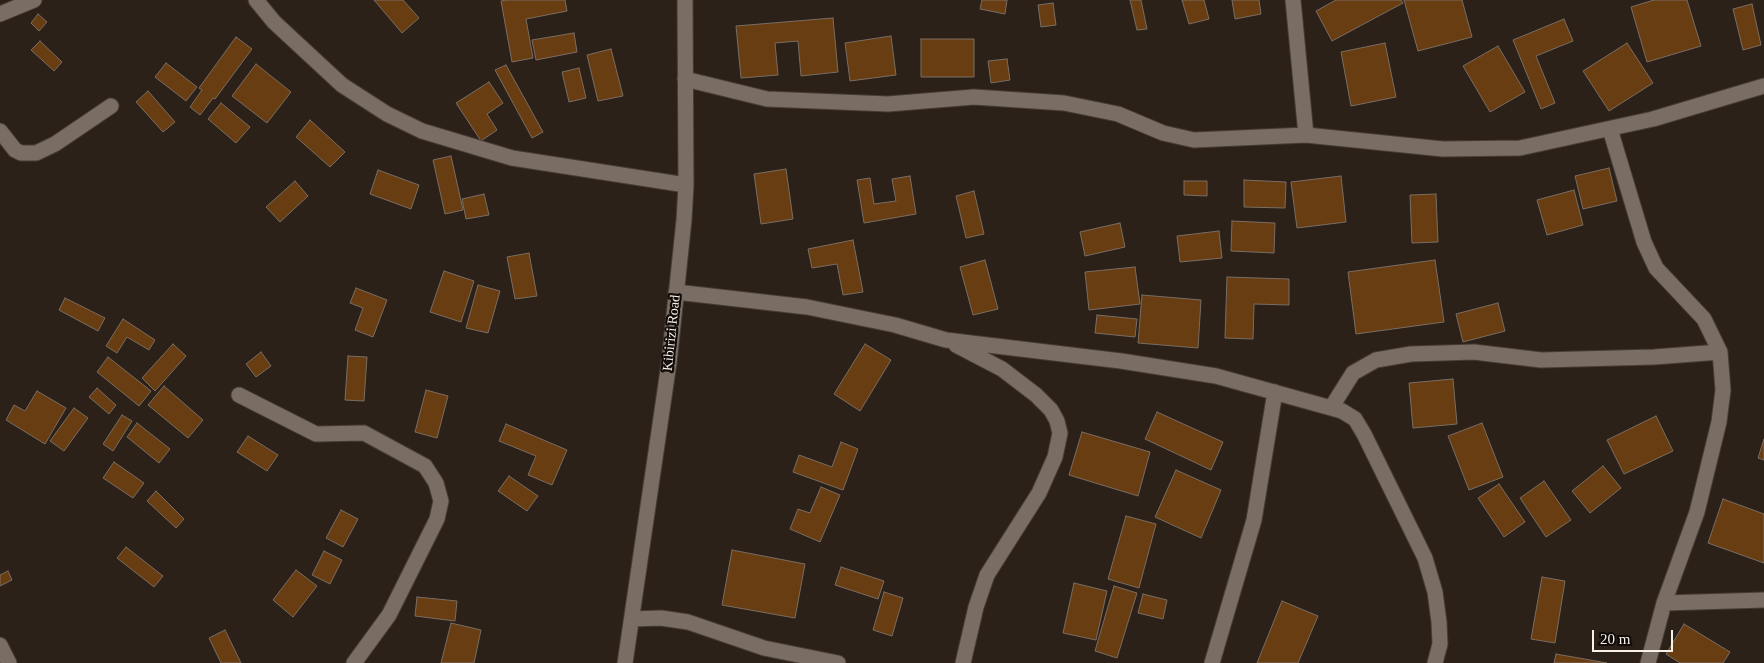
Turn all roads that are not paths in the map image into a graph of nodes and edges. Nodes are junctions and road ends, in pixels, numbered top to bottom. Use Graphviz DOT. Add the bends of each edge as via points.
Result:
graph roads {
  1 [pos="34,0"];
  2 [pos="256,0"];
  3 [pos="685,0"];
  4 [pos="1293,0"];
  5 [pos="0,14"];
  6 [pos="684,79"];
  7 [pos="1764,86"];
  8 [pos="111,106"];
  9 [pos="1610,129"];
  10 [pos="0,131"];
  11 [pos="1306,135"];
  12 [pos="686,185"];
  13 [pos="676,292"];
  14 [pos="946,340"];
  15 [pos="1720,352"];
  16 [pos="1275,392"];
  17 [pos="239,395"];
  18 [pos="1331,408"];
  19 [pos="1764,600"];
  20 [pos="1664,603"];
  21 [pos="632,619"];
  22 [pos="0,645"];
  23 [pos="805,660"];
  24 [pos="9,663"];
  25 [pos="354,663"];
  26 [pos="625,663"];
  27 [pos="838,663"];
  28 [pos="963,663"];
  29 [pos="1212,663"];
  30 [pos="1435,663"];
  31 [pos="1648,663"];
  1 -- 5 [label="street"];
  2 -- 12 [label="street" via="274,22 342,85 387,114 422,131 512,158"];
  3 -- 6 [label="street, Kibirizi Road"];
  4 -- 11 [label="street"];
  6 -- 11 [label="street" via="767,99 888,104 974,97 1064,103 1118,114 1163,133 1194,140"];
  6 -- 12 [label="street, Kibirizi Road"];
  7 -- 9 [label="street"];
  8 -- 10 [label="street" via="36,153 15,150"];
  9 -- 11 [label="street" via="1520,148 1443,149"];
  9 -- 15 [label="street" via="1644,242 1656,268 1704,319"];
  12 -- 13 [label="street, Kibirizi Road"];
  13 -- 14 [label="street" via="807,307 895,325"];
  13 -- 21 [label="street, Kibirizi Road" via="669,363"];
  14 -- 16 [label="street" via="1216,376"];
  14 -- 28 [label="street" via="1002,369 1036,395 1051,410 1060,433 1056,458 1039,494 987,575"];
  15 -- 18 [label="street" via="1541,360 1474,352 1411,354 1376,360 1353,373"];
  15 -- 20 [label="street" via="1723,390 1719,422 1697,512"];
  16 -- 18 [label="street"];
  16 -- 29 [label="street" via="1254,520"];
  17 -- 25 [label="street" via="316,434 364,433 425,466 436,484 441,501 437,519 389,616"];
  18 -- 30 [label="street" via="1355,419 1425,558 1438,615 1440,644"];
  19 -- 20 [label="street"];
  20 -- 31 [label="street"];
  21 -- 23 [label="street" via="661,618 688,622"];
  21 -- 26 [label="street, Kibirizi Road"];
  22 -- 24 [label="street"];
  23 -- 27 [label="street"];
}
